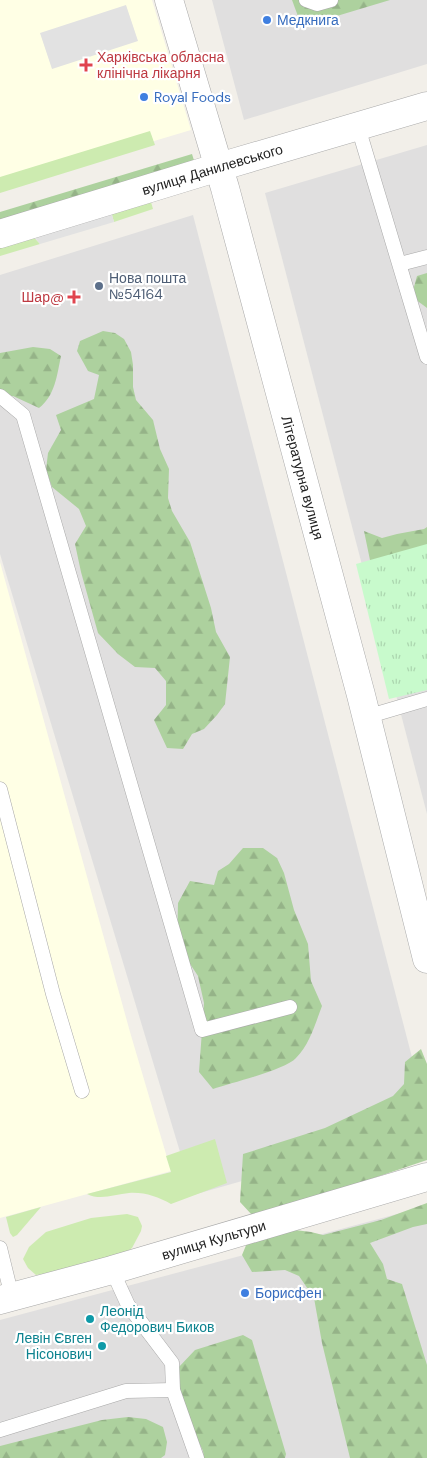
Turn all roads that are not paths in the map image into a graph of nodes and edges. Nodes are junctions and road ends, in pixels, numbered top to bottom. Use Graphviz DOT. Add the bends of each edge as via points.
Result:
graph roads {
  1 [pos="168,0"];
  2 [pos="306,0"];
  3 [pos="331,0"];
  4 [pos="427,106"];
  5 [pos="358,127"];
  6 [pos="219,167"];
  7 [pos="0,234"];
  8 [pos="427,257"];
  9 [pos="400,264"];
  10 [pos="427,357"];
  11 [pos="0,396"];
  12 [pos="427,699"];
  13 [pos="366,717"];
  14 [pos="0,789"];
  15 [pos="427,959"];
  16 [pos="290,1007"];
  17 [pos="82,1091"];
  18 [pos="427,1177"];
  19 [pos="0,1248"];
  20 [pos="112,1270"];
  21 [pos="6,1299"];
  22 [pos="173,1390"];
  23 [pos="0,1430"];
  24 [pos="197,1458"];
  1 -- 6 [label="street, Літературна вулиця"];
  2 -- 3 [label="lane" via="317,4"];
  4 -- 5 [label="street, вулиця Данилевського"];
  5 -- 6 [label="street, вулиця Данилевського"];
  5 -- 9 [label="lane"];
  6 -- 7 [label="street, вулиця Данилевського"];
  6 -- 13 [label="street, Літературна вулиця"];
  8 -- 9 [label="lane"];
  9 -- 10 [label="lane"];
  11 -- 16 [label="lane" via="23,415 202,1030"];
  12 -- 13 [label="lane"];
  13 -- 15 [label="street, Літературна вулиця"];
  14 -- 17 [label="lane" via="53,994"];
  18 -- 20 [label="street, вулиця Культури"];
  19 -- 21 [label="lane"];
  20 -- 21 [label="street, вулиця Культури"];
  20 -- 22 [label="lane" via="128,1305 172,1363"];
  22 -- 23 [label="lane" via="126,1390"];
  22 -- 24 [label="lane"];
}
